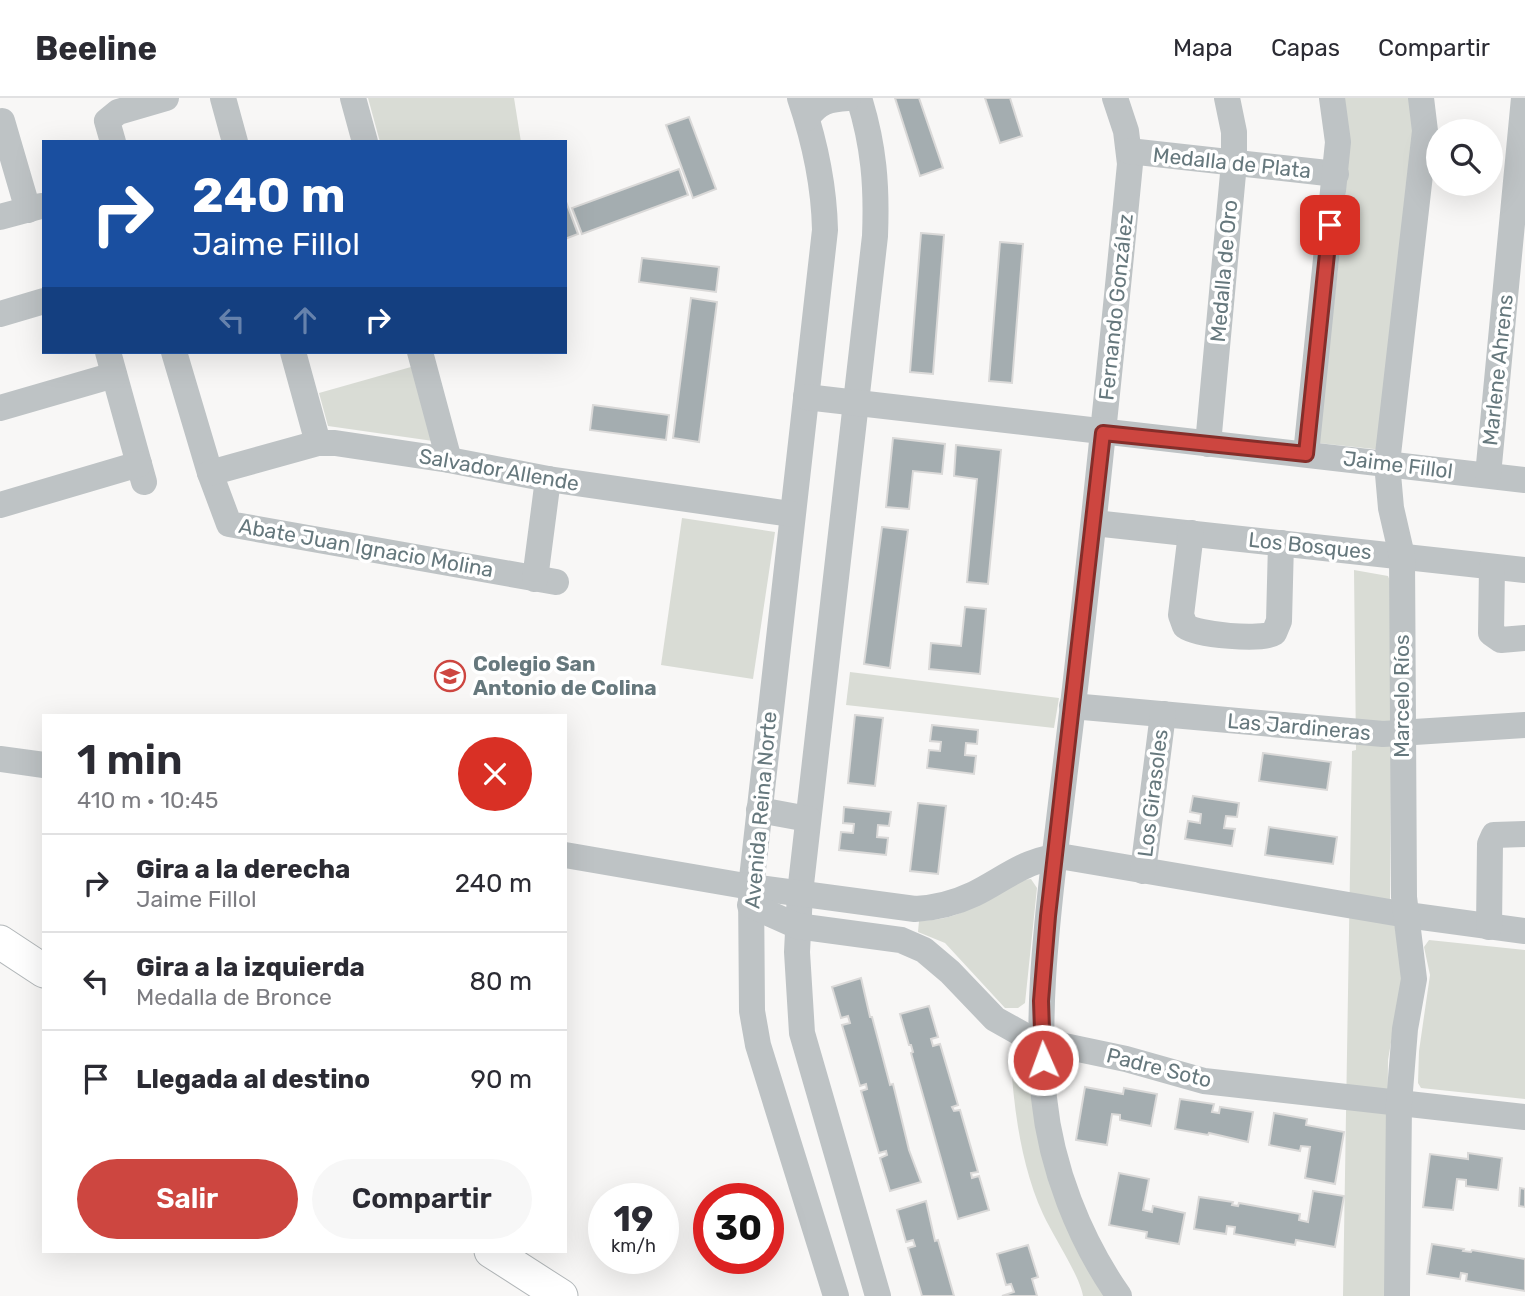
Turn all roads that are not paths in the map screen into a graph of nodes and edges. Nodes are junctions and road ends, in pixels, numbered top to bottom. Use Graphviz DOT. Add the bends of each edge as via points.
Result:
graph roads {
  1 [pos="166,98"];
  2 [pos="223,98"];
  3 [pos="353,98"];
  4 [pos="1115,98"];
  5 [pos="1227,98"];
  6 [pos="1332,98"];
  7 [pos="1421,98"];
  8 [pos="1524,98"];
  9 [pos="854,100"];
  10 [pos="803,108"];
  11 [pos="7,119"];
  12 [pos="110,131"];
  13 [pos="234,140"];
  14 [pos="364,140"];
  15 [pos="1129,151"];
  16 [pos="1234,163"];
  17 [pos="1336,174"];
  18 [pos="1521,180"];
  19 [pos="0,218"];
  20 [pos="42,302"];
  21 [pos="0,314"];
  22 [pos="175,354"];
  23 [pos="294,354"];
  24 [pos="421,354"];
  25 [pos="111,363"];
  26 [pos="806,397"];
  27 [pos="856,404"];
  28 [pos="0,408"];
  29 [pos="1103,433"];
  30 [pos="317,443"];
  31 [pos="1208,444"];
  32 [pos="1306,454"];
  33 [pos="449,460"];
  34 [pos="1387,463"];
  35 [pos="210,473"];
  36 [pos="1488,475"];
  37 [pos="548,479"];
  38 [pos="1525,480"];
  39 [pos="0,505"];
  40 [pos="791,514"];
  41 [pos="1094,523"];
  42 [pos="1191,533"];
  43 [pos="1280,543"];
  44 [pos="1402,556"];
  45 [pos="1492,567"];
  46 [pos="1525,570"];
  47 [pos="1525,638"];
  48 [pos="1072,706"];
  49 [pos="1163,715"];
  50 [pos="1525,725"];
  51 [pos="1402,734"];
  52 [pos="0,759"];
  53 [pos="42,765"];
  54 [pos="759,810"];
  55 [pos="808,819"];
  56 [pos="1525,834"];
  57 [pos="567,855"];
  58 [pos="1055,857"];
  59 [pos="1143,871"];
  60 [pos="800,893"];
  61 [pos="750,896"];
  62 [pos="1407,915"];
  63 [pos="797,926"];
  64 [pos="1489,927"];
  65 [pos="1525,930"];
  66 [pos="0,942"];
  67 [pos="42,970"];
  68 [pos="1042,1041"];
  69 [pos="1399,1103"];
  70 [pos="1525,1117"];
  71 [pos="494,1253"];
  72 [pos="561,1296"];
  73 [pos="836,1296"];
  74 [pos="878,1296"];
  75 [pos="1119,1296"];
  76 [pos="1397,1296"];
  1 -- 12 [label="street" via="118,112"];
  2 -- 13 [label="street"];
  3 -- 14 [label="street"];
  4 -- 15 [label="street, Fernando González"];
  5 -- 16 [label="street, Medalla de Oro"];
  6 -- 17 [label="street" via="1338,142"];
  7 -- 34 [label="street, Marcelo Ríos" via="1424,131"];
  8 -- 18 [label="street, Marlene Ahrens"];
  9 -- 10 [label="street" via="831,99"];
  9 -- 27 [label="street" via="873,153 877,190"];
  10 -- 26 [label="street, Avenida Reina Norte" via="822,177 825,230"];
  11 -- 19 [label="street" via="34,208"];
  15 -- 16 [label="street, Medalla de Plata"];
  15 -- 29 [label="street, Fernando González"];
  16 -- 17 [label="street, Medalla de Plata"];
  16 -- 31 [label="street, Medalla de Oro"];
  17 -- 32 [label="street"];
  18 -- 36 [label="street, Marlene Ahrens"];
  20 -- 21 [label="street"];
  22 -- 35 [label="street"];
  23 -- 30 [label="street"];
  24 -- 33 [label="street"];
  25 -- 28 [label="street"];
  25 -- 39 [label="street" via="142,473"];
  26 -- 27 [label="street"];
  26 -- 40 [label="street, Avenida Reina Norte"];
  27 -- 29 [label="street"];
  27 -- 55 [label="street"];
  29 -- 31 [label="street, Jaime Fillol"];
  29 -- 41 [label="street, Fernando González"];
  30 -- 33 [label="street, Salvador Allende"];
  30 -- 35 [label="street, Salvador Allende"];
  31 -- 32 [label="street, Jaime Fillol"];
  32 -- 34 [label="street, Jaime Fillol"];
  33 -- 37 [label="street, Salvador Allende"];
  34 -- 36 [label="street, Jaime Fillol"];
  34 -- 44 [label="street, Marcelo Ríos"];
  35 -- 37 [label="street, Abate Juan Ignacio Molina" via="229,524 545,580"];
  36 -- 38 [label="street, Jaime Fillol"];
  37 -- 40 [label="street, Salvador Allende"];
  40 -- 54 [label="street, Avenida Reina Norte"];
  41 -- 42 [label="street, Los Bosques"];
  41 -- 48 [label="street, Fernando González"];
  42 -- 43 [label="street, Los Bosques"];
  42 -- 43 [label="street" via="1181,615 1185,626 1197,631 1260,637 1274,633 1279,621"];
  43 -- 44 [label="street, Los Bosques"];
  44 -- 45 [label="street, Los Bosques"];
  44 -- 51 [label="street, Marcelo Ríos"];
  45 -- 46 [label="street, Los Bosques"];
  45 -- 47 [label="street" via="1491,633 1501,640"];
  48 -- 49 [label="street, Las Jardineras"];
  48 -- 58 [label="street, Fernando González"];
  49 -- 51 [label="street, Las Jardineras"];
  49 -- 59 [label="street, Los Girasoles"];
  50 -- 51 [label="street, Las Jardineras"];
  51 -- 62 [label="street, Marcelo Ríos"];
  52 -- 53 [label="street"];
  54 -- 55 [label="street"];
  54 -- 61 [label="street, Avenida Reina Norte"];
  55 -- 60 [label="street"];
  56 -- 64 [label="street" via="1494,835 1490,844"];
  57 -- 61 [label="street, Padre Soto"];
  58 -- 59 [label="street"];
  58 -- 60 [label="street" via="1008,873 970,896 930,908"];
  58 -- 68 [label="street, Fernando González" via="1042,975"];
  59 -- 62 [label="street"];
  60 -- 61 [label="street"];
  60 -- 63 [label="street"];
  61 -- 63 [label="street, Padre Soto"];
  61 -- 73 [label="street, Avenida Reina Norte" via="752,1011 758,1045"];
  62 -- 64 [label="street"];
  62 -- 69 [label="street, Marcelo Ríos" via="1414,979"];
  63 -- 68 [label="street, Padre Soto" via="901,940 925,950 995,1019"];
  63 -- 74 [label="street" via="802,1033"];
  64 -- 65 [label="street"];
  66 -- 67 [label="main road"];
  68 -- 69 [label="street, Padre Soto" via="1204,1081"];
  68 -- 75 [label="street, Fernando González" via="1044,1099 1065,1190"];
  69 -- 70 [label="street, Padre Soto"];
  69 -- 76 [label="street, Marcelo Ríos"];
  71 -- 72 [label="main road"];
}
